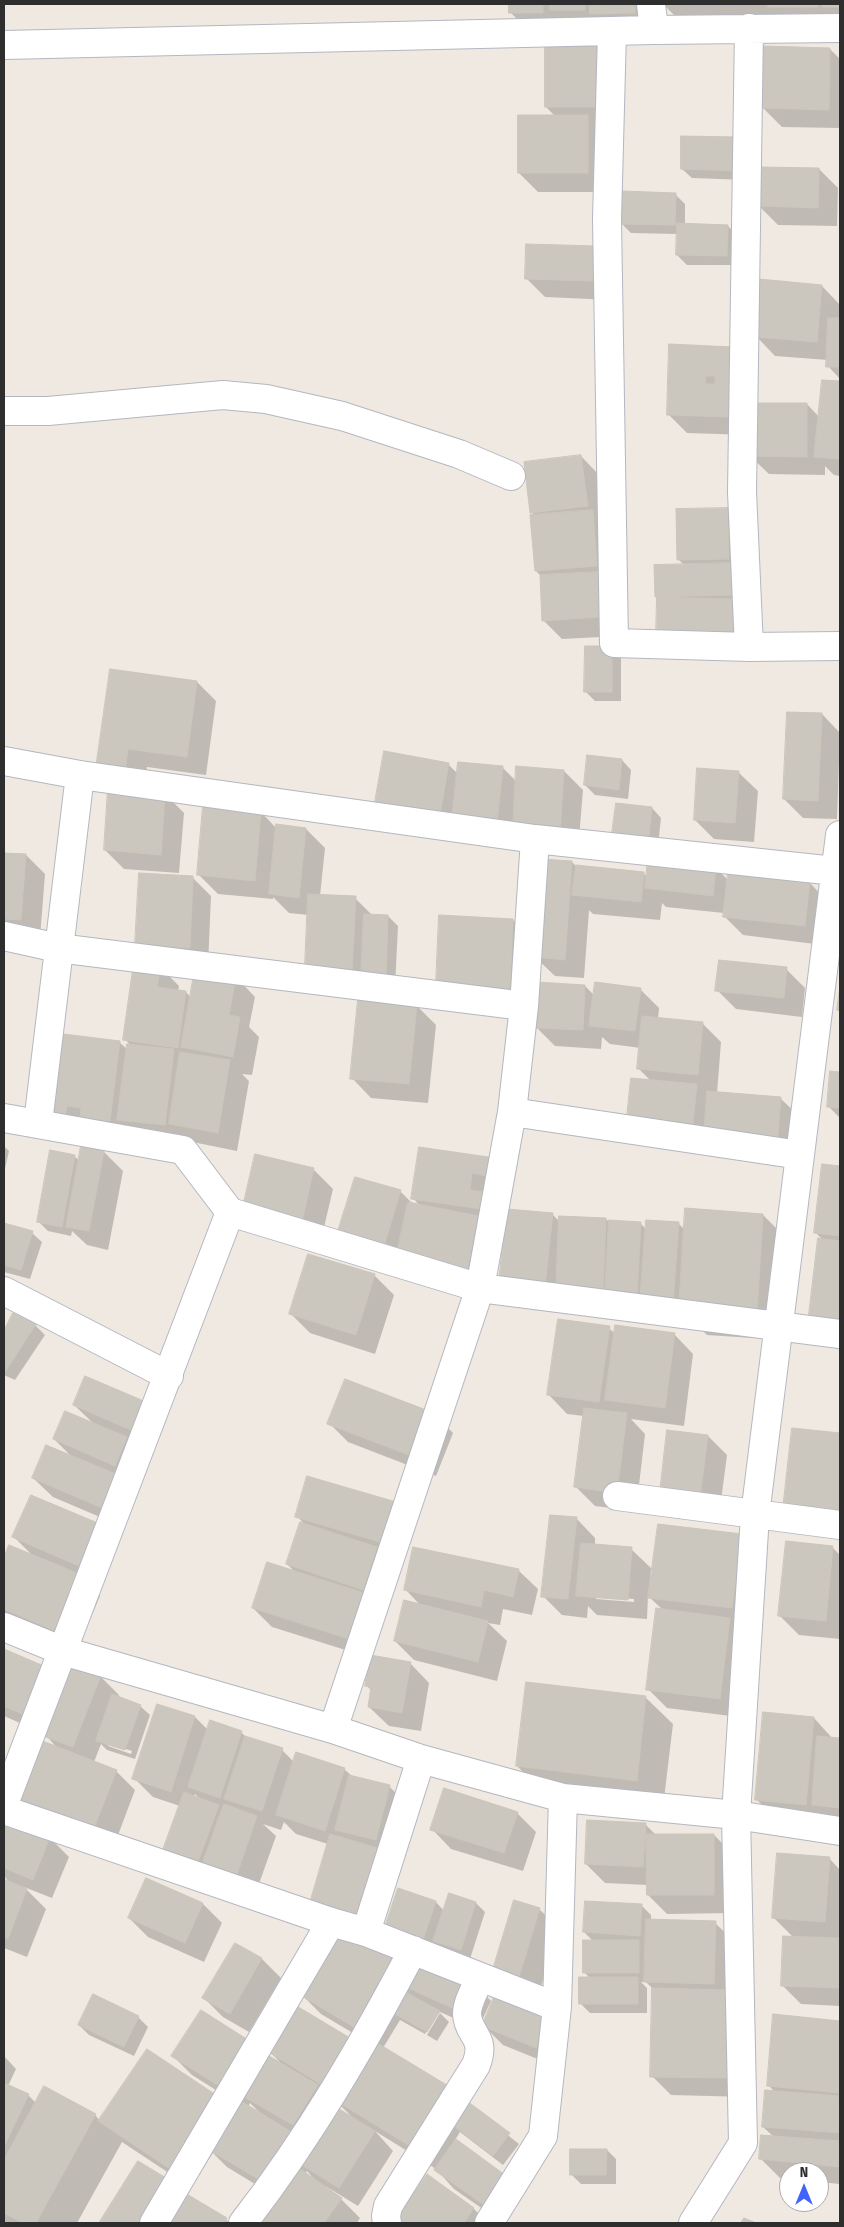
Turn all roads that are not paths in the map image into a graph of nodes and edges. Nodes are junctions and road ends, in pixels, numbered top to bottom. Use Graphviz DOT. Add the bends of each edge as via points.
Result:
graph roads {
  1 [pos="652,17"];
  2 [pos="750,28"];
  3 [pos="840,28"];
  4 [pos="612,32"];
  5 [pos="4,45"];
  6 [pos="4,410"];
  7 [pos="510,476"];
  8 [pos="840,646"];
  9 [pos="750,647"];
  10 [pos="4,761"];
  11 [pos="80,774"];
  12 [pos="840,835"];
  13 [pos="535,839"];
  14 [pos="835,871"];
  15 [pos="4,936"];
  16 [pos="58,948"];
  17 [pos="524,1006"];
  18 [pos="512,1112"];
  19 [pos="4,1118"];
  20 [pos="38,1123"];
  21 [pos="800,1156"];
  22 [pos="230,1212"];
  23 [pos="480,1288"];
  24 [pos="4,1291"];
  25 [pos="779,1326"];
  26 [pos="840,1334"];
  27 [pos="168,1376"];
  28 [pos="617,1496"];
  29 [pos="755,1515"];
  30 [pos="840,1525"];
  31 [pos="4,1627"];
  32 [pos="64,1651"];
  33 [pos="333,1729"];
  34 [pos="421,1759"];
  35 [pos="563,1798"];
  36 [pos="4,1804"];
  37 [pos="4,1810"];
  38 [pos="736,1816"];
  39 [pos="840,1831"];
  40 [pos="331,1922"];
  41 [pos="366,1932"];
  42 [pos="413,1950"];
  43 [pos="480,1977"];
  44 [pos="557,2007"];
  45 [pos="154,2223"];
  46 [pos="244,2223"];
  47 [pos="387,2223"];
  48 [pos="489,2223"];
  49 [pos="693,2223"];
  1 -- 2 [label="street"];
  1 -- 4 [label="street"];
  2 -- 3 [label="street"];
  2 -- 9 [label="street" via="742,492"];
  4 -- 5 [label="street"];
  4 -- 9 [label="street" via="607,218 614,643"];
  6 -- 7 [label="street" via="48,411 223,395 266,399 342,416 459,454"];
  8 -- 9 [label="street"];
  10 -- 11 [label="street"];
  11 -- 13 [label="street"];
  11 -- 16 [label="street"];
  12 -- 14 [label="street"];
  13 -- 14 [label="street"];
  13 -- 17 [label="street"];
  14 -- 21 [label="street"];
  15 -- 16 [label="street"];
  16 -- 17 [label="street"];
  16 -- 20 [label="street"];
  17 -- 18 [label="street"];
  18 -- 21 [label="street"];
  18 -- 23 [label="street"];
  19 -- 20 [label="street"];
  20 -- 22 [label="street" via="183,1150"];
  21 -- 25 [label="street"];
  22 -- 23 [label="street"];
  22 -- 27 [label="street"];
  23 -- 25 [label="street"];
  23 -- 33 [label="street"];
  24 -- 27 [label="street"];
  25 -- 26 [label="street"];
  25 -- 29 [label="street"];
  27 -- 32 [label="street"];
  28 -- 29 [label="street"];
  29 -- 30 [label="street"];
  29 -- 38 [label="street"];
  31 -- 32 [label="street"];
  32 -- 33 [label="street"];
  32 -- 36 [label="street"];
  33 -- 34 [label="street"];
  34 -- 35 [label="street"];
  34 -- 41 [label="street"];
  35 -- 38 [label="street"];
  35 -- 44 [label="street"];
  37 -- 40 [label="street"];
  38 -- 39 [label="street"];
  38 -- 49 [label="street" via="743,2143"];
  40 -- 41 [label="street"];
  40 -- 45 [label="street"];
  41 -- 42 [label="street"];
  42 -- 43 [label="street"];
  42 -- 46 [label="street" via="370,2032 276,2181"];
  43 -- 44 [label="street"];
  43 -- 47 [label="street" via="467,2009 469,2024 480,2045 476,2065 388,2206"];
  44 -- 48 [label="street" via="543,2136"];
}
